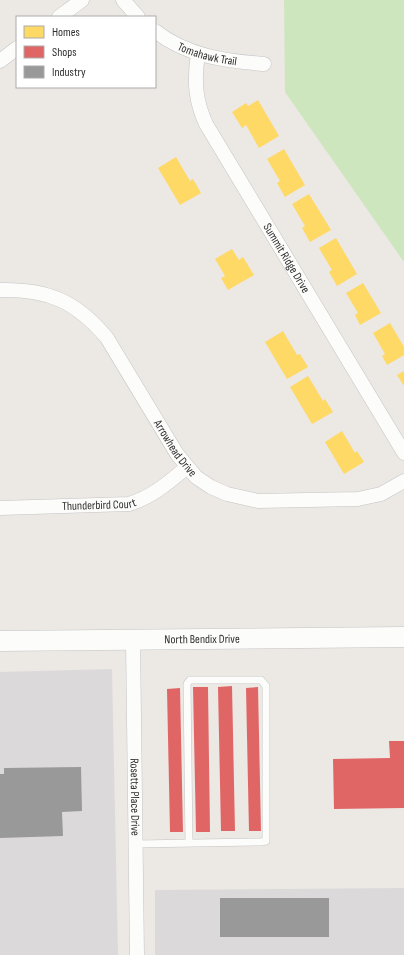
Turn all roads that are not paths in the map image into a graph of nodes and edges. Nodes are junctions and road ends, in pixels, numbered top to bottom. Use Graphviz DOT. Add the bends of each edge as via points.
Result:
graph roads {
  1 [pos="82,0"];
  2 [pos="123,0"];
  3 [pos="60,16"];
  4 [pos="137,16"];
  5 [pos="156,32"];
  6 [pos="16,49"];
  7 [pos="198,54"];
  8 [pos="0,61"];
  9 [pos="264,64"];
  10 [pos="0,290"];
  11 [pos="404,453"];
  12 [pos="187,468"];
  13 [pos="404,481"];
  14 [pos="0,508"];
  15 [pos="404,637"];
  16 [pos="133,640"];
  17 [pos="0,641"];
  18 [pos="189,843"];
  19 [pos="136,844"];
  20 [pos="137,955"];
  1 -- 3 [label="street"];
  2 -- 4 [label="street"];
  5 -- 7 [label="street, Tomahawk Trail"];
  6 -- 8 [label="street"];
  7 -- 9 [label="street, Tomahawk Trail" via="236,62"];
  7 -- 11 [label="street, Summit Ridge Drive" via="195,93 206,124"];
  10 -- 12 [label="street, Arrowhead Drive" via="26,290 55,297 80,310 94,323 107,338"];
  12 -- 13 [label="street, Arrowhead Drive" via="211,487 227,494 258,501 358,499 381,494"];
  12 -- 14 [label="street, Thunderbird Court" via="160,491 129,504"];
  15 -- 16 [label="street, North Bendix Drive"];
  16 -- 17 [label="street, North Bendix Drive"];
  16 -- 19 [label="street, Rosetta Place Drive"];
  18 -- 18 [label="lane" via="266,840 266,686 262,680 190,680 187,684"];
  18 -- 19 [label="lane"];
  19 -- 20 [label="street, Rosetta Place Drive"];
}
